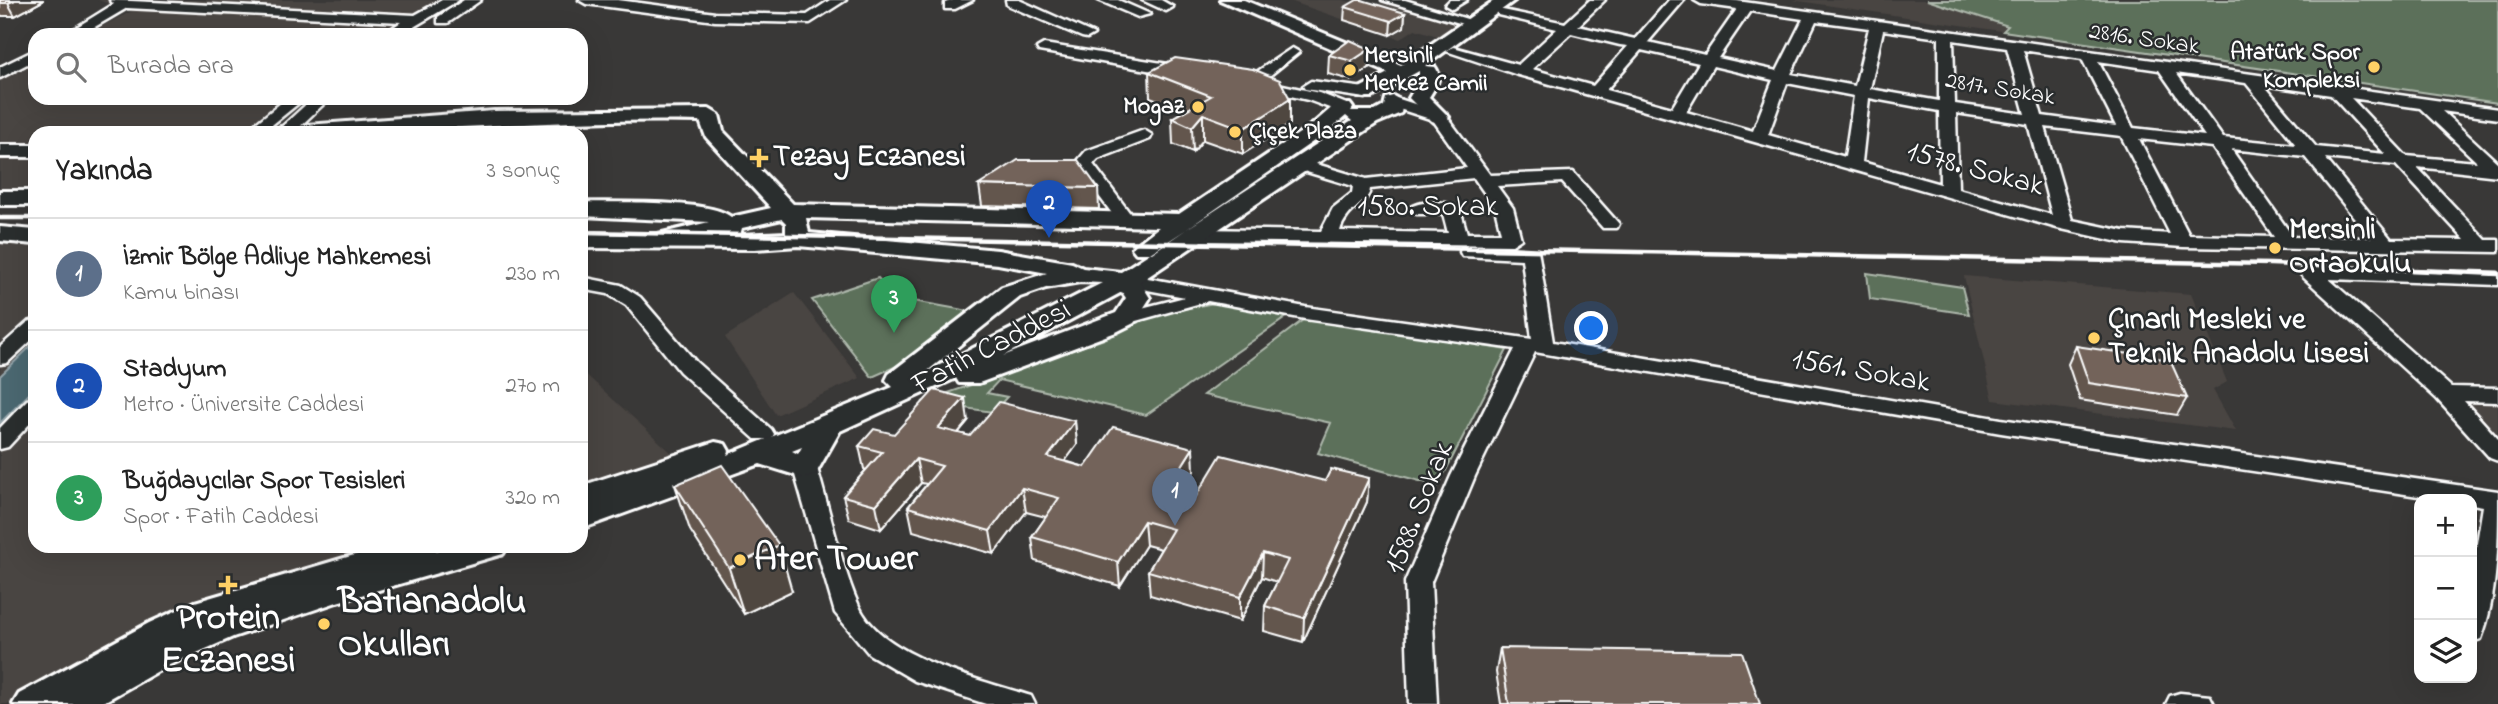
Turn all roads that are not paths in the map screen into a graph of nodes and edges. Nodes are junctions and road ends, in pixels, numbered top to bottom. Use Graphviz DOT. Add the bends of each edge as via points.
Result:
graph roads {
  1 [pos="452,0"];
  2 [pos="474,0"];
  3 [pos="586,0"];
  4 [pos="839,0"];
  5 [pos="966,0"];
  6 [pos="1105,0"];
  7 [pos="1149,0"];
  8 [pos="1389,0"];
  9 [pos="1435,0"];
  10 [pos="1520,0"];
  11 [pos="1598,0"];
  12 [pos="1677,0"];
  13 [pos="1701,0"];
  14 [pos="1236,1"];
  15 [pos="120,2"];
  16 [pos="1013,2"];
  17 [pos="1456,3"];
  18 [pos="1753,3"];
  19 [pos="950,6"];
  20 [pos="1166,7"];
  21 [pos="1492,13"];
  22 [pos="1143,15"];
  23 [pos="1812,15"];
  24 [pos="1834,18"];
  25 [pos="418,19"];
  26 [pos="1877,27"];
  27 [pos="81,28"];
  28 [pos="402,28"];
  29 [pos="428,28"];
  30 [pos="1567,28"];
  31 [pos="1087,34"];
  32 [pos="1946,37"];
  33 [pos="1065,41"];
  34 [pos="1636,43"];
  35 [pos="2014,46"];
  36 [pos="1044,48"];
  37 [pos="1453,51"];
  38 [pos="1292,52"];
  39 [pos="2088,55"];
  40 [pos="28,58"];
  41 [pos="1709,60"];
  42 [pos="2164,66"];
  43 [pos="1428,71"];
  44 [pos="1520,71"];
  45 [pos="0,73"];
  46 [pos="1403,73"];
  47 [pos="1782,76"];
  48 [pos="2250,78"];
  49 [pos="1252,79"];
  50 [pos="2335,90"];
  51 [pos="1862,91"];
  52 [pos="1596,92"];
  53 [pos="1365,93"];
  54 [pos="1393,102"];
  55 [pos="2423,102"];
  56 [pos="288,105"];
  57 [pos="315,105"];
  58 [pos="1947,105"];
  59 [pos="1343,108"];
  60 [pos="1677,113"];
  61 [pos="2498,114"];
  62 [pos="1372,117"];
  63 [pos="1439,117"];
  64 [pos="2034,119"];
  65 [pos="261,126"];
  66 [pos="289,126"];
  67 [pos="356,126"];
  68 [pos="2125,131"];
  69 [pos="1453,134"];
  70 [pos="1144,135"];
  71 [pos="1759,138"];
  72 [pos="2216,141"];
  73 [pos="2309,149"];
  74 [pos="0,151"];
  75 [pos="28,151"];
  76 [pos="2399,158"];
  77 [pos="1303,165"];
  78 [pos="1853,165"];
  79 [pos="2497,170"];
  80 [pos="1481,176"];
  81 [pos="1362,185"];
  82 [pos="1949,192"];
  83 [pos="0,198"];
  84 [pos="28,198"];
  85 [pos="588,209"];
  86 [pos="1417,209"];
  87 [pos="681,211"];
  88 [pos="787,211"];
  89 [pos="1126,220"];
  90 [pos="1610,223"];
  91 [pos="2064,224"];
  92 [pos="728,227"];
  93 [pos="1189,228"];
  94 [pos="0,234"];
  95 [pos="28,236"];
  96 [pos="1329,237"];
  97 [pos="673,238"];
  98 [pos="1459,238"];
  99 [pos="798,239"];
  100 [pos="588,241"];
  101 [pos="2183,241"];
  102 [pos="755,242"];
  103 [pos="2287,242"];
  104 [pos="2385,243"];
  105 [pos="2489,246"];
  106 [pos="1175,248"];
  107 [pos="998,257"];
  108 [pos="1060,267"];
  109 [pos="1113,272"];
  110 [pos="2498,279"];
  111 [pos="588,284"];
  112 [pos="1216,296"];
  113 [pos="1006,316"];
  114 [pos="1125,318"];
  115 [pos="28,332"];
  116 [pos="1078,338"];
  117 [pos="1536,346"];
  118 [pos="0,358"];
  119 [pos="2445,394"];
  120 [pos="2498,395"];
  121 [pos="28,412"];
  122 [pos="829,425"];
  123 [pos="0,442"];
  124 [pos="760,444"];
  125 [pos="2498,453"];
  126 [pos="805,468"];
  127 [pos="588,495"];
  128 [pos="2497,500"];
  129 [pos="588,514"];
  130 [pos="400,553"];
  131 [pos="468,553"];
  132 [pos="2477,620"];
  133 [pos="31,704"];
  134 [pos="71,704"];
  135 [pos="1021,704"];
  136 [pos="1423,704"];
  137 [pos="2180,704"];
  138 [pos="2200,704"];
  1 -- 25 [label="street"];
  2 -- 29 [label="street"];
  3 -- 4 [label="street" via="715,17 810,19"];
  5 -- 19 [label="street"];
  6 -- 22 [label="street"];
  7 -- 20 [label="street"];
  8 -- 21 [label="street"];
  9 -- 17 [label="street"];
  10 -- 21 [label="main road"];
  11 -- 30 [label="street"];
  12 -- 34 [label="street"];
  13 -- 18 [label="street, 2816. Sokak"];
  14 -- 46 [label="main road"];
  15 -- 25 [label="street"];
  15 -- 27 [label="street"];
  16 -- 31 [label="street"];
  17 -- 21 [label="street"];
  18 -- 23 [label="street, 2816. Sokak"];
  18 -- 24 [label="street" via="1828,10"];
  18 -- 41 [label="street"];
  21 -- 30 [label="street, 2817. Sokak"];
  21 -- 37 [label="main road"];
  21 -- 46 [label="main road"];
  23 -- 24 [label="street, 2816. Sokak"];
  23 -- 47 [label="street"];
  24 -- 26 [label="street, 2816. Sokak"];
  25 -- 28 [label="street"];
  26 -- 32 [label="street, 2816. Sokak"];
  26 -- 51 [label="street"];
  30 -- 34 [label="street, 2817. Sokak"];
  30 -- 44 [label="street"];
  32 -- 35 [label="street, 2816. Sokak"];
  32 -- 58 [label="street"];
  33 -- 36 [label="street" via="1205,71"];
  34 -- 41 [label="street, 2817. Sokak"];
  34 -- 52 [label="street"];
  35 -- 39 [label="street, 2816. Sokak"];
  35 -- 64 [label="street"];
  37 -- 43 [label="main road"];
  37 -- 44 [label="street, 1578. Sokak"];
  38 -- 49 [label="street"];
  39 -- 42 [label="street, 2816. Sokak"];
  39 -- 68 [label="street"];
  40 -- 45 [label="street"];
  41 -- 47 [label="street, 2817. Sokak"];
  41 -- 60 [label="street"];
  42 -- 48 [label="street, 2816. Sokak"];
  42 -- 72 [label="street"];
  43 -- 54 [label="main road"];
  43 -- 63 [label="main road" via="1429,81 1419,98"];
  44 -- 52 [label="street, 1578. Sokak"];
  46 -- 53 [label="main road"];
  47 -- 51 [label="street, 2817. Sokak"];
  47 -- 71 [label="street"];
  48 -- 50 [label="street, 2816. Sokak"];
  48 -- 73 [label="street"];
  49 -- 53 [label="street"];
  49 -- 59 [label="street"];
  50 -- 55 [label="street, 2816. Sokak"];
  50 -- 76 [label="street"];
  51 -- 58 [label="street, 2817. Sokak"];
  51 -- 78 [label="street"];
  52 -- 60 [label="street, 1578. Sokak"];
  53 -- 54 [label="main road"];
  53 -- 59 [label="main road, Fatih Caddesi" via="1346,98"];
  54 -- 62 [label="main road, Fatih Caddesi" via="1391,112"];
  54 -- 63 [label="street"];
  55 -- 61 [label="street, 2816. Sokak"];
  55 -- 79 [label="street"];
  56 -- 65 [label="street"];
  57 -- 66 [label="street"];
  58 -- 64 [label="street, 2817. Sokak"];
  58 -- 82 [label="street"];
  59 -- 62 [label="main road"];
  59 -- 93 [label="main road, Fatih Caddesi"];
  60 -- 71 [label="street, 1578. Sokak"];
  62 -- 69 [label="street" via="1419,121"];
  62 -- 77 [label="main road, Fatih Caddesi"];
  63 -- 69 [label="street, 1580. Sokak"];
  64 -- 68 [label="street, 2817. Sokak"];
  64 -- 91 [label="street"];
  67 -- 88 [label="main road" via="514,116 709,115 713,133"];
  68 -- 72 [label="street, 2817. Sokak"];
  68 -- 101 [label="street"];
  69 -- 80 [label="street, 1580. Sokak"];
  70 -- 89 [label="street" via="1092,155 1084,164"];
  71 -- 78 [label="street, 1578. Sokak"];
  72 -- 73 [label="street, 2817. Sokak"];
  72 -- 103 [label="street"];
  73 -- 76 [label="street, 2817. Sokak"];
  73 -- 104 [label="street"];
  74 -- 75 [label="main road"];
  76 -- 79 [label="street, 2817. Sokak"];
  76 -- 105 [label="street"];
  77 -- 81 [label="street"];
  77 -- 93 [label="main road, Fatih Caddesi"];
  78 -- 82 [label="street, 1578. Sokak"];
  80 -- 81 [label="street"];
  80 -- 90 [label="street" via="1567,176"];
  80 -- 98 [label="street, 1580. Sokak" via="1504,208 1512,239"];
  81 -- 96 [label="street, 1580. Sokak" via="1362,195 1342,205 1334,216"];
  82 -- 91 [label="street, 1578. Sokak"];
  83 -- 84 [label="main road"];
  85 -- 87 [label="main road"];
  86 -- 98 [label="street" via="1451,209"];
  87 -- 92 [label="main road" via="717,218"];
  87 -- 97 [label="main road" via="693,218 695,227"];
  88 -- 89 [label="main road"];
  88 -- 92 [label="main road"];
  88 -- 99 [label="main road" via="797,222"];
  89 -- 93 [label="main road"];
  91 -- 101 [label="street, 1578. Sokak" via="2124,237"];
  92 -- 97 [label="main road"];
  92 -- 102 [label="main road"];
  93 -- 96 [label="street, 1580. Sokak"];
  93 -- 106 [label="main road, Fatih Caddesi"];
  93 -- 109 [label="main road, Fatih Caddesi"];
  94 -- 95 [label="main road"];
  96 -- 98 [label="street, 1580. Sokak"];
  97 -- 100 [label="main road"];
  97 -- 102 [label="main road"];
  99 -- 102 [label="main road"];
  99 -- 107 [label="main road"];
  101 -- 103 [label="street, 1578. Sokak"];
  103 -- 104 [label="street, 1578. Sokak"];
  104 -- 105 [label="street, 1578. Sokak"];
  106 -- 109 [label="main road, Fatih Caddesi"];
  106 -- 117 [label="street" via="1531,254"];
  107 -- 108 [label="main road"];
  107 -- 113 [label="main road" via="1014,281"];
  108 -- 109 [label="main road"];
  108 -- 109 [label="main road"];
  109 -- 112 [label="street, 1561. Sokak"];
  109 -- 113 [label="main road, Fatih Caddesi"];
  109 -- 113 [label="main road" via="1053,278"];
  109 -- 114 [label="main road" via="1135,288 1138,298"];
  110 -- 119 [label="street" via="2311,273"];
  111 -- 124 [label="street" via="614,289 633,301"];
  112 -- 114 [label="street, 1561. Sokak"];
  112 -- 117 [label="street, 1561. Sokak" via="1318,316"];
  113 -- 116 [label="main road" via="1041,341"];
  113 -- 122 [label="main road, Fatih Caddesi"];
  113 -- 124 [label="main road, Fatih Caddesi" via="899,380"];
  114 -- 116 [label="main road"];
  115 -- 118 [label="street"];
  116 -- 122 [label="main road"];
  117 -- 128 [label="street, 1561. Sokak" via="2001,426"];
  117 -- 136 [label="street, 1588. Sokak" via="1463,476 1418,582"];
  119 -- 120 [label="street"];
  119 -- 125 [label="street"];
  121 -- 123 [label="street"];
  122 -- 124 [label="main road, Fatih Caddesi"];
  122 -- 126 [label="main road"];
  124 -- 126 [label="main road"];
  124 -- 127 [label="main road, Fatih Caddesi"];
  124 -- 129 [label="main road, Fatih Caddesi"];
  126 -- 135 [label="street" via="848,613 879,647 925,673"];
  128 -- 132 [label="street"];
  130 -- 133 [label="main road" via="207,611"];
  131 -- 134 [label="main road" via="186,642 134,666"];
  137 -- 138 [label="street"];
}
